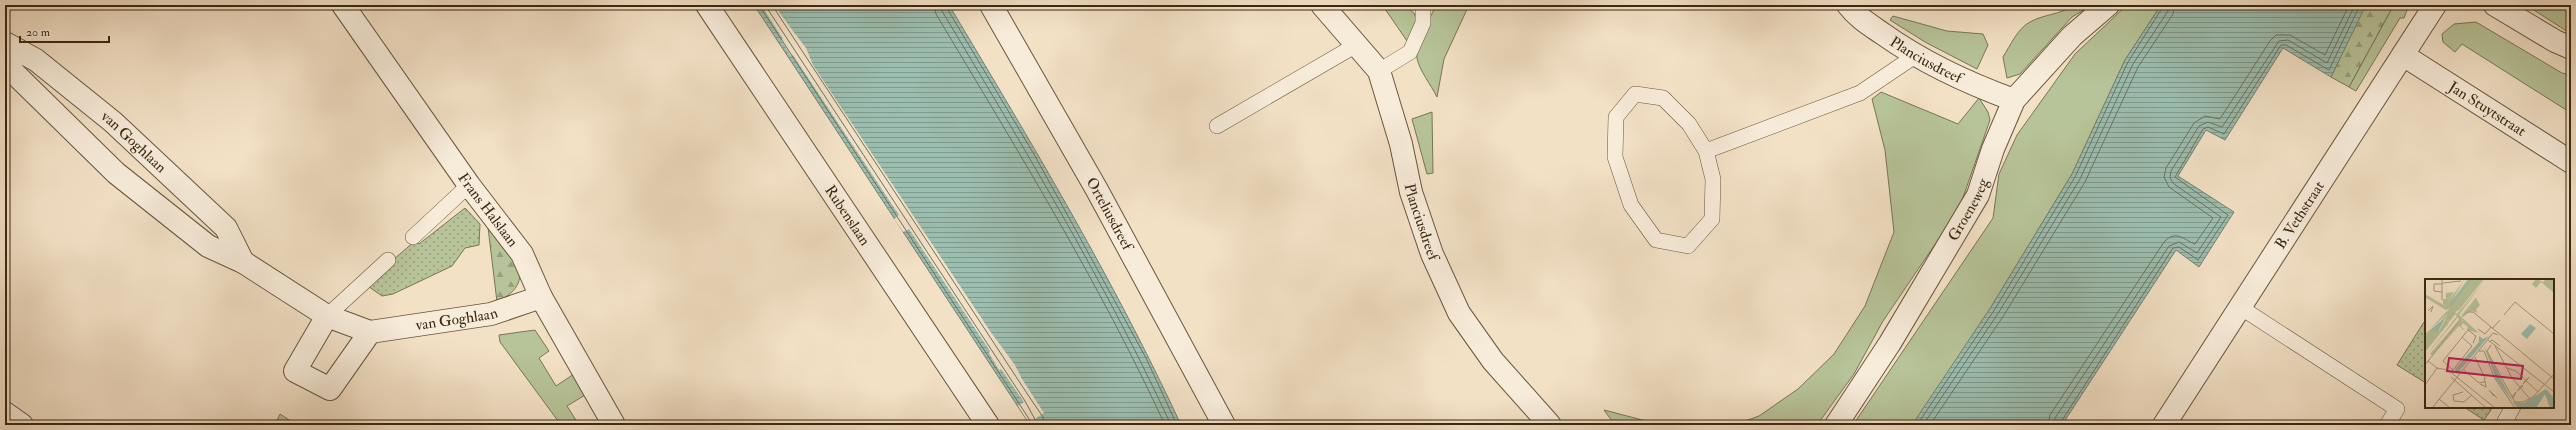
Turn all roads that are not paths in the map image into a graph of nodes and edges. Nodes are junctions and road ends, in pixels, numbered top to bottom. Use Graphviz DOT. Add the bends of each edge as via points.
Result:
graph roads {
  1 [pos="343,5"];
  2 [pos="707,5"];
  3 [pos="991,5"];
  4 [pos="1322,5"];
  5 [pos="1423,5"];
  6 [pos="1848,5"];
  7 [pos="2108,5"];
  8 [pos="2435,5"];
  9 [pos="2495,5"];
  10 [pos="5,43"];
  11 [pos="1358,44"];
  12 [pos="2571,48"];
  13 [pos="5,52"];
  14 [pos="2403,55"];
  15 [pos="1915,56"];
  16 [pos="1379,71"];
  17 [pos="2014,100"];
  18 [pos="1217,126"];
  19 [pos="1706,151"];
  20 [pos="2571,162"];
  21 [pos="469,185"];
  22 [pos="413,237"];
  23 [pos="388,260"];
  24 [pos="243,262"];
  25 [pos="541,297"];
  26 [pos="2240,307"];
  27 [pos="327,316"];
  28 [pos="370,332"];
  29 [pos="2512,408"];
  30 [pos="5,413"];
  31 [pos="22,425"];
  32 [pos="614,425"];
  33 [pos="988,425"];
  34 [pos="1224,425"];
  35 [pos="1550,425"];
  36 [pos="1836,425"];
  37 [pos="2164,425"];
  38 [pos="2387,425"];
  39 [pos="2511,425"];
  1 -- 21 [label="street, Frans Halslaan"];
  2 -- 33 [label="street, Rubenslaan"];
  3 -- 34 [label="street, Orteliusdreef" via="1097,190"];
  4 -- 11 [label="street, Planciusdreef"];
  5 -- 16 [label="lane" via="1423,23 1410,52"];
  6 -- 15 [label="street, Planciusdreef" via="1856,15"];
  7 -- 17 [label="street, Groeneweg" via="2072,36"];
  8 -- 14 [label="street, B. Vethstraat"];
  9 -- 12 [label="street"];
  10 -- 24 [label="street, van Goghlaan" via="36,60 113,122 226,228"];
  11 -- 16 [label="street, Planciusdreef"];
  11 -- 18 [label="lane"];
  13 -- 24 [label="street, van Goghlaan" via="13,72 116,173 208,246"];
  14 -- 20 [label="street, Jan Stuytstraat"];
  14 -- 26 [label="street, B. Vethstraat"];
  15 -- 17 [label="street, Planciusdreef" via="1979,88"];
  15 -- 19 [label="lane" via="1860,93"];
  16 -- 35 [label="street, Planciusdreef" via="1401,144 1411,192 1432,254 1459,313 1493,361"];
  17 -- 36 [label="street, Groeneweg" via="1993,149 1978,195 1890,343"];
  19 -- 19 [label="lane" via="1689,124 1663,98 1635,94 1616,117 1615,157 1631,205 1656,240 1688,246 1712,219 1713,179"];
  21 -- 22 [label="lane"];
  21 -- 25 [label="street, Frans Halslaan" via="522,254"];
  23 -- 27 [label="lane"];
  24 -- 27 [label="street, van Goghlaan"];
  25 -- 28 [label="street, van Goghlaan" via="491,314"];
  25 -- 32 [label="street, Frans Halslaan"];
  26 -- 37 [label="street, B. Vethstraat"];
  26 -- 38 [label="lane" via="2397,409"];
  27 -- 28 [label="street, van Goghlaan"];
  27 -- 28 [label="street" via="295,371 330,389"];
  29 -- 39 [label="lane" via="2505,421"];
  30 -- 31 [label="street"];
}
